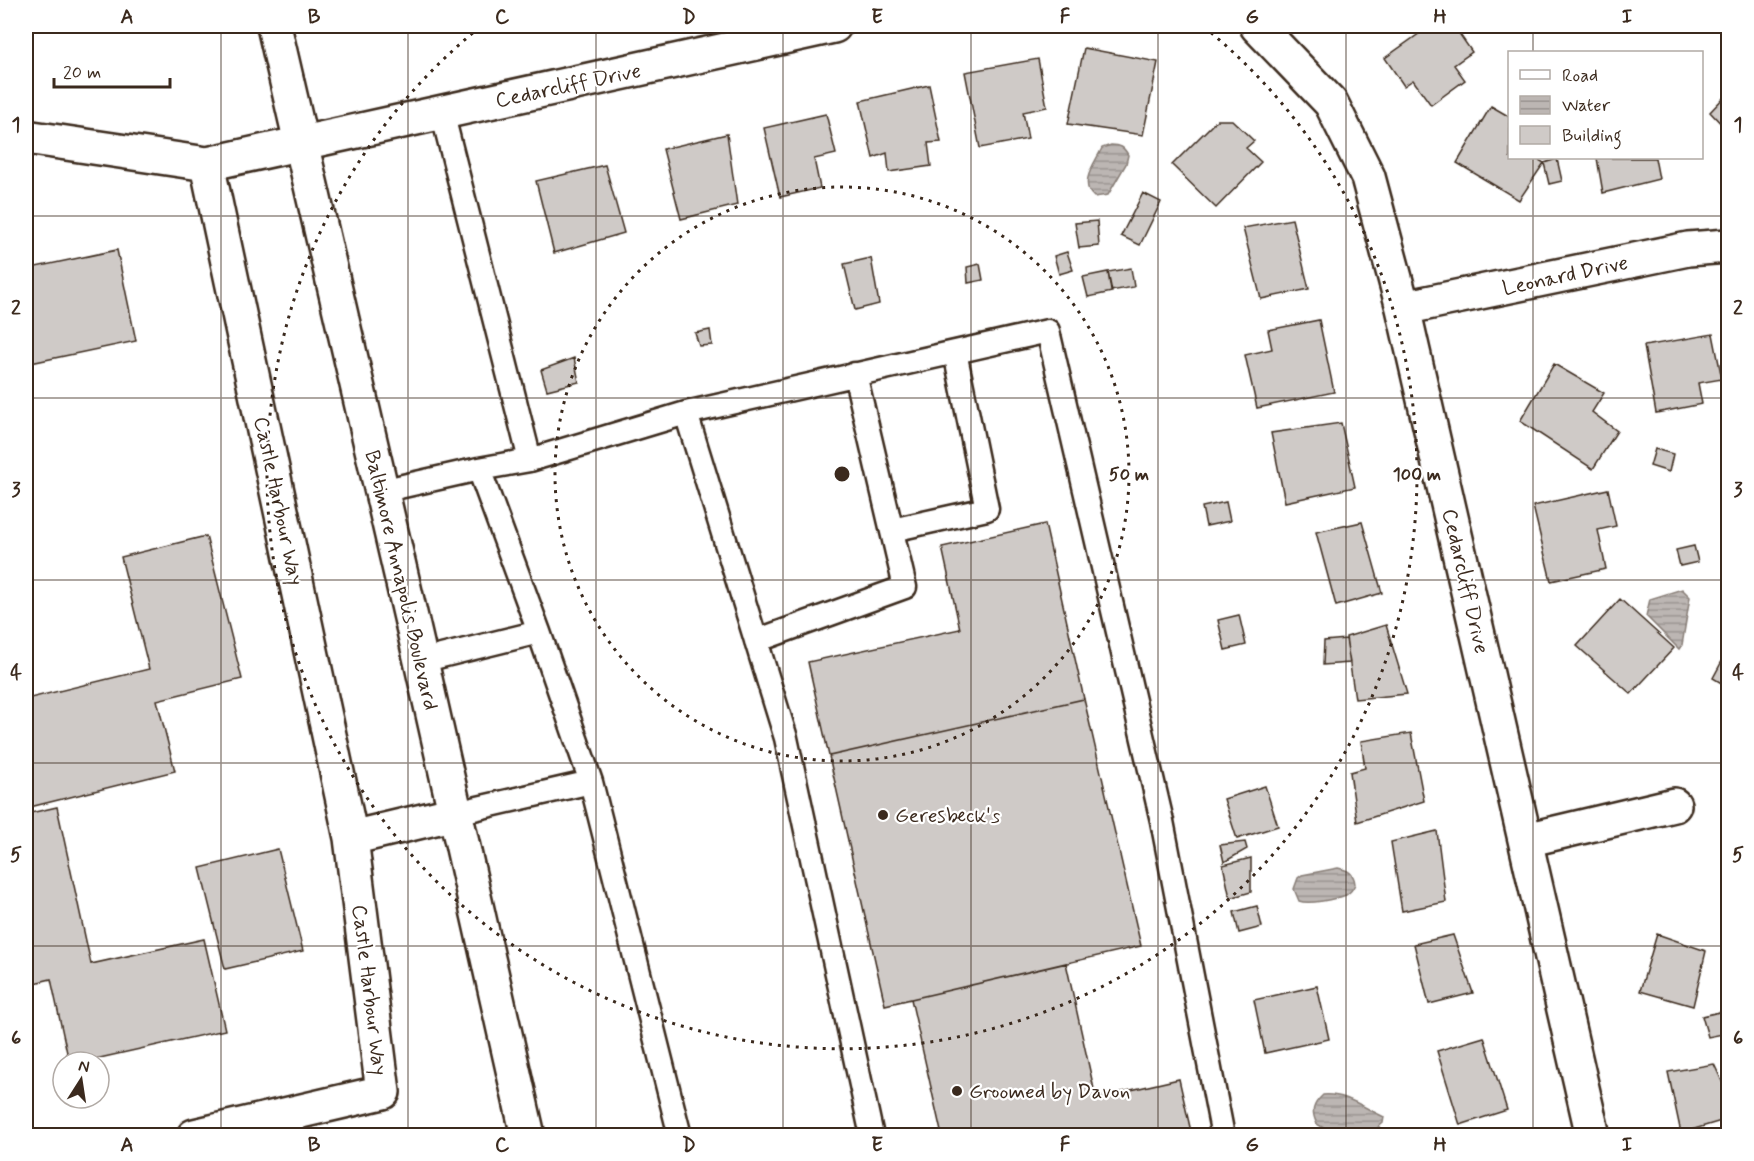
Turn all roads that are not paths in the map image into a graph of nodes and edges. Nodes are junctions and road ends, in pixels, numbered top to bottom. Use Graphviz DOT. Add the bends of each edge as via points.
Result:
graph roads {
  1 [pos="274,26"];
  2 [pos="1257,26"];
  3 [pos="825,27"];
  4 [pos="442,112"];
  5 [pos="26,137"];
  6 [pos="301,143"];
  7 [pos="207,164"];
  8 [pos="1728,246"];
  9 [pos="1402,308"];
  10 [pos="955,352"];
  11 [pos="855,374"];
  12 [pos="686,413"];
  13 [pos="530,460"];
  14 [pos="479,469"];
  15 [pos="381,491"];
  16 [pos="891,530"];
  17 [pos="539,632"];
  18 [pos="756,641"];
  19 [pos="421,661"];
  20 [pos="591,782"];
  21 [pos="1674,805"];
  22 [pos="456,813"];
  23 [pos="351,837"];
  24 [pos="1526,840"];
  25 [pos="194,1136"];
  26 [pos="528,1136"];
  27 [pos="680,1136"];
  28 [pos="872,1136"];
  29 [pos="1223,1136"];
  30 [pos="1593,1136"];
  1 -- 6 [label="street, Baltimore Annapolis Boulevard"];
  2 -- 9 [label="street, Cedarcliff Drive" via="1331,103 1368,177"];
  3 -- 4 [label="street, Cedarcliff Drive"];
  4 -- 6 [label="street, Cedarcliff Drive"];
  4 -- 13 [label="lane"];
  5 -- 7 [label="street"];
  6 -- 7 [label="street"];
  6 -- 15 [label="street, Baltimore Annapolis Boulevard"];
  7 -- 23 [label="street, Castle Harbour Way"];
  8 -- 9 [label="street, Leonard Drive" via="1688,249"];
  9 -- 24 [label="street, Cedarcliff Drive"];
  10 -- 11 [label="lane"];
  10 -- 16 [label="lane" via="987,509"];
  10 -- 29 [label="lane" via="1048,331 1162,821"];
  11 -- 12 [label="lane"];
  11 -- 16 [label="lane"];
  12 -- 13 [label="lane"];
  12 -- 18 [label="lane"];
  13 -- 14 [label="lane"];
  14 -- 15 [label="lane"];
  14 -- 17 [label="lane"];
  15 -- 19 [label="street, Baltimore Annapolis Boulevard"];
  16 -- 18 [label="lane" via="905,587"];
  17 -- 19 [label="lane"];
  17 -- 20 [label="lane"];
  18 -- 28 [label="lane" via="786,738"];
  19 -- 22 [label="street, Baltimore Annapolis Boulevard"];
  20 -- 22 [label="lane"];
  20 -- 27 [label="lane"];
  21 -- 24 [label="street"];
  22 -- 23 [label="street"];
  22 -- 26 [label="street, Baltimore Annapolis Boulevard"];
  23 -- 25 [label="street, Castle Harbour Way" via="383,1092"];
  24 -- 30 [label="street, Cedarcliff Drive"];
}
